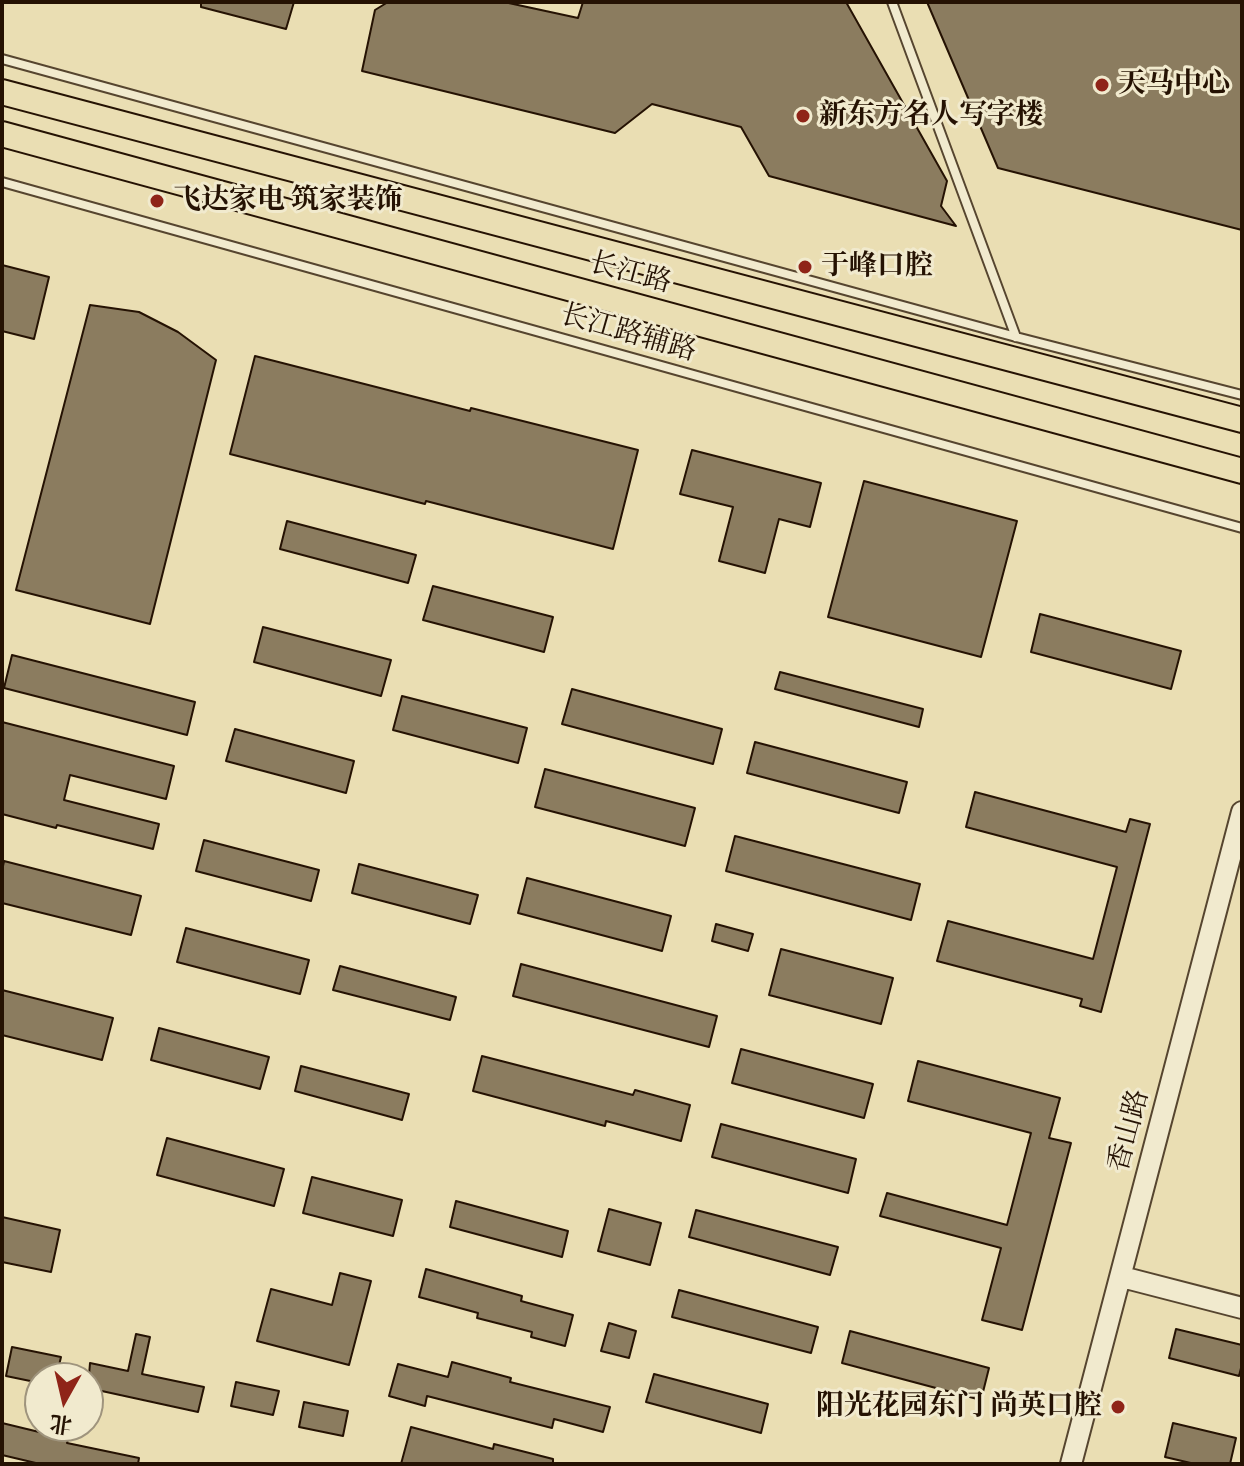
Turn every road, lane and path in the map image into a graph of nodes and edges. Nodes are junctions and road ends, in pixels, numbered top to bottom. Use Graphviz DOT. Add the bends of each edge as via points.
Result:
graph roads {
  1 [pos="892,2"];
  2 [pos="2,59"];
  3 [pos="2,92"];
  4 [pos="2,134"];
  5 [pos="2,182"];
  6 [pos="1016,337"];
  7 [pos="1242,395"];
  8 [pos="1242,420"];
  9 [pos="1242,471"];
  10 [pos="1242,528"];
  11 [pos="1242,812"];
  12 [pos="1122,1277"];
  13 [pos="1242,1308"];
  14 [pos="1071,1464"];
  1 -- 6 [label="lane"];
  2 -- 6 [label="lane"];
  3 -- 8 [label="main road, 长江路"];
  4 -- 9 [label="main road, 长江路"];
  5 -- 10 [label="lane, 长江路辅路"];
  6 -- 7 [label="lane"];
  11 -- 12 [label="street, 香山路"];
  12 -- 13 [label="street"];
  12 -- 14 [label="street, 香山路"];
}
